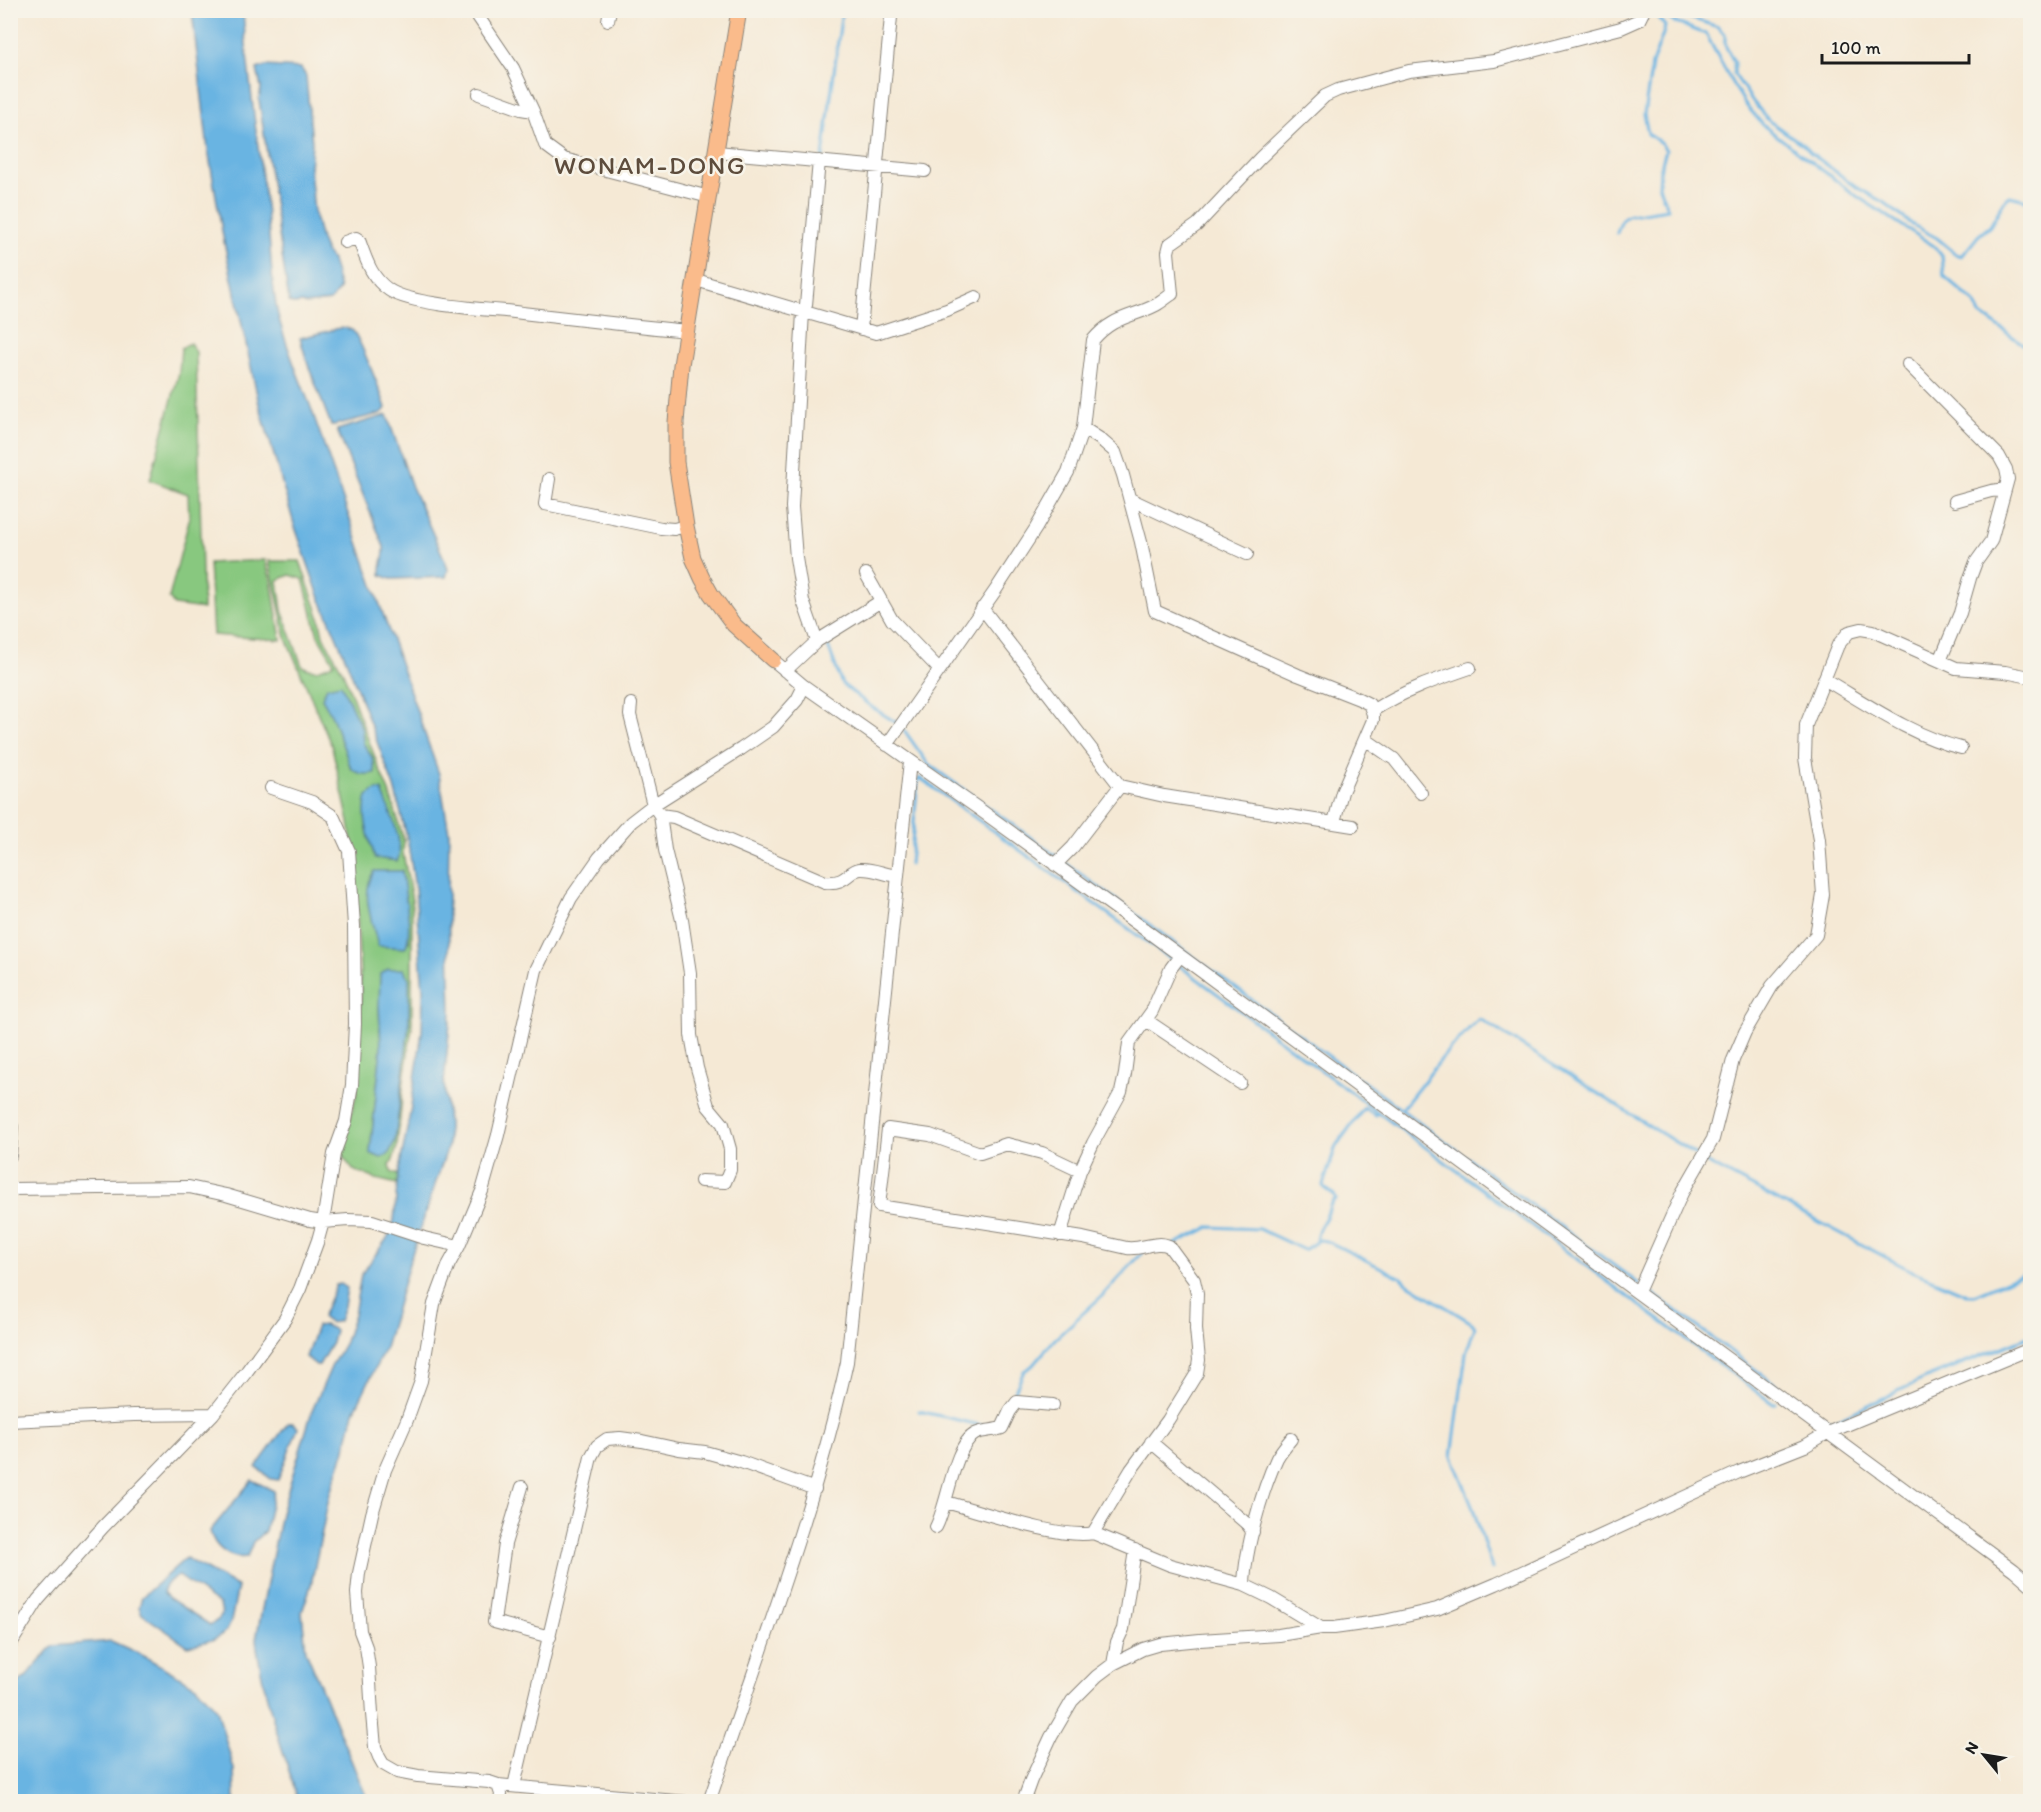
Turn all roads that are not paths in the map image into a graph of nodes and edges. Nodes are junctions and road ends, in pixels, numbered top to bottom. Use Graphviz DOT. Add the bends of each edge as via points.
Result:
graph roads {
  1 [pos="739,10"];
  2 [pos="1644,10"];
  3 [pos="477,15"];
  4 [pos="891,17"];
  5 [pos="479,94"];
  6 [pos="533,111"];
  7 [pos="717,152"];
  8 [pos="819,161"];
  9 [pos="877,166"];
  10 [pos="925,171"];
  11 [pos="709,197"];
  12 [pos="345,242"];
  13 [pos="696,279"];
  14 [pos="976,297"];
  15 [pos="803,312"];
  16 [pos="861,329"];
  17 [pos="687,331"];
  18 [pos="1908,364"];
  19 [pos="1083,428"];
  20 [pos="549,479"];
  21 [pos="2005,489"];
  22 [pos="1130,499"];
  23 [pos="1955,501"];
  24 [pos="686,526"];
  25 [pos="1246,554"];
  26 [pos="866,574"];
  27 [pos="881,601"];
  28 [pos="982,608"];
  29 [pos="817,641"];
  30 [pos="773,660"];
  31 [pos="1940,661"];
  32 [pos="1470,668"];
  33 [pos="939,669"];
  34 [pos="786,670"];
  35 [pos="2031,677"];
  36 [pos="1824,679"];
  37 [pos="804,686"];
  38 [pos="631,704"];
  39 [pos="1372,711"];
  40 [pos="1365,739"];
  41 [pos="887,745"];
  42 [pos="1960,748"];
  43 [pos="910,761"];
  44 [pos="1120,786"];
  45 [pos="271,788"];
  46 [pos="1420,793"];
  47 [pos="656,810"];
  48 [pos="1334,822"];
  49 [pos="1353,826"];
  50 [pos="1055,865"];
  51 [pos="898,876"];
  52 [pos="1180,956"];
  53 [pos="1146,1020"];
  54 [pos="1240,1083"];
  55 [pos="10,1123"];
  56 [pos="10,1156"];
  57 [pos="1080,1171"];
  58 [pos="701,1181"];
  59 [pos="10,1189"];
  60 [pos="324,1222"];
  61 [pos="1060,1234"];
  62 [pos="459,1246"];
  63 [pos="1638,1292"];
  64 [pos="2031,1349"];
  65 [pos="1053,1406"];
  66 [pos="213,1414"];
  67 [pos="10,1421"];
  68 [pos="1827,1433"];
  69 [pos="1291,1439"];
  70 [pos="1151,1442"];
  71 [pos="522,1487"];
  72 [pos="816,1489"];
  73 [pos="946,1502"];
  74 [pos="936,1527"];
  75 [pos="1253,1532"];
  76 [pos="1093,1533"];
  77 [pos="1135,1550"];
  78 [pos="2031,1584"];
  79 [pos="1244,1585"];
  80 [pos="1321,1628"];
  81 [pos="550,1637"];
  82 [pos="12,1640"];
  83 [pos="1113,1664"];
  84 [pos="498,1785"];
  85 [pos="514,1786"];
  86 [pos="500,1802"];
  87 [pos="687,1802"];
  88 [pos="709,1802"];
  89 [pos="1023,1802"];
  1 -- 7 [label="main road"];
  2 -- 19 [label="street" via="1639,20 1622,28 1494,61 1409,71 1325,96 1197,225 1170,244 1172,294 1157,305 1113,322 1093,340"];
  3 -- 6 [label="street" via="513,68"];
  4 -- 9 [label="street"];
  5 -- 6 [label="street"];
  6 -- 11 [label="street" via="545,145 564,159"];
  7 -- 8 [label="street"];
  7 -- 11 [label="main road"];
  8 -- 9 [label="street"];
  8 -- 15 [label="street"];
  9 -- 10 [label="street"];
  9 -- 16 [label="street"];
  11 -- 13 [label="main road"];
  12 -- 17 [label="street" via="359,240 375,276 390,291 413,298 469,308"];
  13 -- 15 [label="street"];
  13 -- 17 [label="main road"];
  14 -- 16 [label="street" via="876,333"];
  15 -- 16 [label="street"];
  15 -- 29 [label="street" via="792,507 803,601"];
  17 -- 24 [label="main road" via="676,422 676,462"];
  18 -- 21 [label="street" via="1999,456 2008,479"];
  19 -- 22 [label="street" via="1115,452"];
  19 -- 28 [label="street" via="1068,472"];
  20 -- 24 [label="street" via="545,504 661,528"];
  21 -- 23 [label="street"];
  21 -- 31 [label="street" via="1991,541 1976,562"];
  22 -- 25 [label="street"];
  22 -- 39 [label="street" via="1155,611 1359,699"];
  24 -- 30 [label="main road" via="693,558 711,594 734,625"];
  26 -- 27 [label="street"];
  27 -- 29 [label="street"];
  27 -- 33 [label="street" via="892,620"];
  28 -- 33 [label="street"];
  28 -- 44 [label="street"];
  29 -- 34 [label="street"];
  30 -- 34 [label="street"];
  31 -- 35 [label="street" via="1956,668"];
  31 -- 36 [label="street" via="1861,628 1849,632 1838,645"];
  32 -- 39 [label="street" via="1421,685"];
  33 -- 41 [label="street"];
  34 -- 37 [label="street"];
  36 -- 42 [label="street" via="1910,728"];
  36 -- 63 [label="street" via="1806,725 1805,758 1819,840 1823,895 1816,935 1772,986 1745,1032 1732,1060 1713,1139 1682,1193"];
  37 -- 41 [label="street"];
  37 -- 47 [label="street" via="773,727"];
  38 -- 47 [label="street" via="630,715"];
  39 -- 40 [label="street" via="1373,720"];
  40 -- 46 [label="street" via="1394,759"];
  40 -- 48 [label="street" via="1342,792"];
  41 -- 43 [label="street"];
  43 -- 50 [label="street"];
  43 -- 51 [label="street"];
  44 -- 48 [label="street"];
  44 -- 50 [label="street"];
  45 -- 60 [label="street" via="312,802 333,816 349,851 354,926 352,1085 346,1121 334,1154"];
  47 -- 51 [label="street" via="825,882 837,883 858,869"];
  47 -- 58 [label="street" via="682,920 697,1068 708,1106 723,1124 730,1149 730,1170 725,1182"];
  47 -- 62 [label="street" via="631,822 599,858 571,898 536,969 498,1135 482,1191"];
  48 -- 49 [label="street"];
  50 -- 52 [label="street"];
  51 -- 72 [label="street" via="847,1362"];
  52 -- 53 [label="street"];
  52 -- 63 [label="street"];
  53 -- 54 [label="street"];
  53 -- 57 [label="street" via="1129,1043 1121,1092"];
  55 -- 56 [label="street"];
  57 -- 61 [label="street"];
  57 -- 61 [label="street" via="1042,1153 1007,1144 980,1153 930,1135 888,1129 879,1206"];
  59 -- 60 [label="street" via="189,1187"];
  60 -- 62 [label="street" via="372,1221"];
  60 -- 66 [label="street" via="285,1319"];
  61 -- 70 [label="street" via="1134,1249 1164,1244 1194,1280 1200,1360 1197,1373"];
  62 -- 84 [label="street" via="434,1304 421,1381 385,1470 372,1514 359,1573 358,1612 369,1667 375,1747 383,1764 407,1774"];
  63 -- 68 [label="street"];
  64 -- 68 [label="street"];
  65 -- 73 [label="street" via="1017,1402 1002,1428 969,1438 960,1449"];
  66 -- 67 [label="street"];
  66 -- 82 [label="street" via="38,1600"];
  68 -- 78 [label="street"];
  68 -- 80 [label="street" via="1437,1609 1384,1621"];
  69 -- 75 [label="street" via="1278,1456"];
  70 -- 75 [label="street"];
  70 -- 76 [label="street"];
  71 -- 81 [label="street" via="505,1544 494,1622"];
  72 -- 81 [label="street" via="705,1452 607,1439 591,1457"];
  72 -- 88 [label="street"];
  73 -- 74 [label="street"];
  73 -- 76 [label="street" via="1049,1530"];
  75 -- 79 [label="street" via="1244,1566"];
  76 -- 77 [label="street"];
  77 -- 79 [label="street" via="1179,1568"];
  77 -- 83 [label="street" via="1123,1629"];
  79 -- 80 [label="street"];
  80 -- 83 [label="street" via="1160,1644"];
  81 -- 85 [label="street"];
  83 -- 89 [label="street" via="1072,1701 1051,1737"];
  84 -- 85 [label="street"];
  84 -- 86 [label="street"];
  85 -- 87 [label="street"];
}
